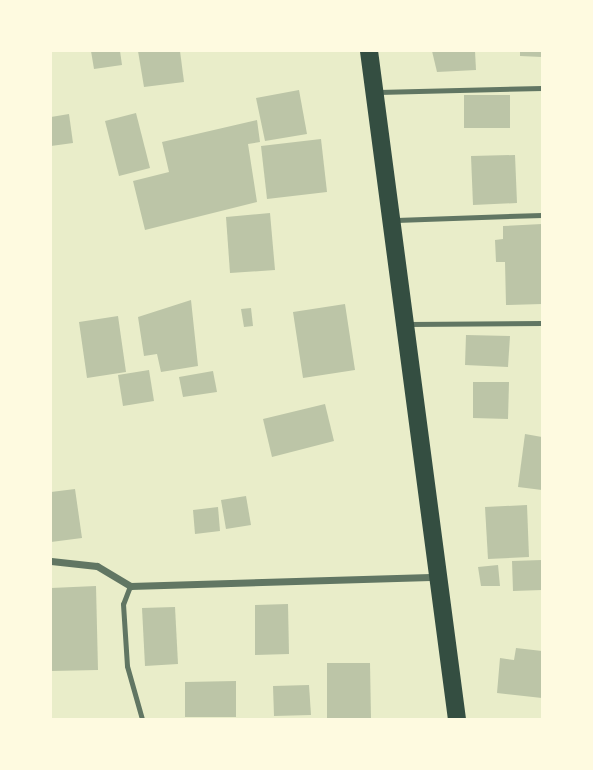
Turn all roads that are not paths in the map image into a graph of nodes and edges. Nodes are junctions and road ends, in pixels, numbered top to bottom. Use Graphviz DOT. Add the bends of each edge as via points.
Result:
graph roads {
  1 [pos="369,51"];
  2 [pos="542,88"];
  3 [pos="375,92"];
  4 [pos="542,215"];
  5 [pos="393,220"];
  6 [pos="542,323"];
  7 [pos="406,324"];
  8 [pos="51,561"];
  9 [pos="439,577"];
  10 [pos="130,586"];
  11 [pos="142,719"];
  12 [pos="457,719"];
  1 -- 3 [label="main road"];
  2 -- 3 [label="lane"];
  3 -- 5 [label="main road"];
  4 -- 5 [label="lane"];
  5 -- 7 [label="main road"];
  6 -- 7 [label="lane"];
  7 -- 9 [label="main road"];
  8 -- 10 [label="street" via="97,566"];
  9 -- 10 [label="street"];
  9 -- 12 [label="main road"];
  10 -- 11 [label="lane" via="123,604 127,666"];
}
